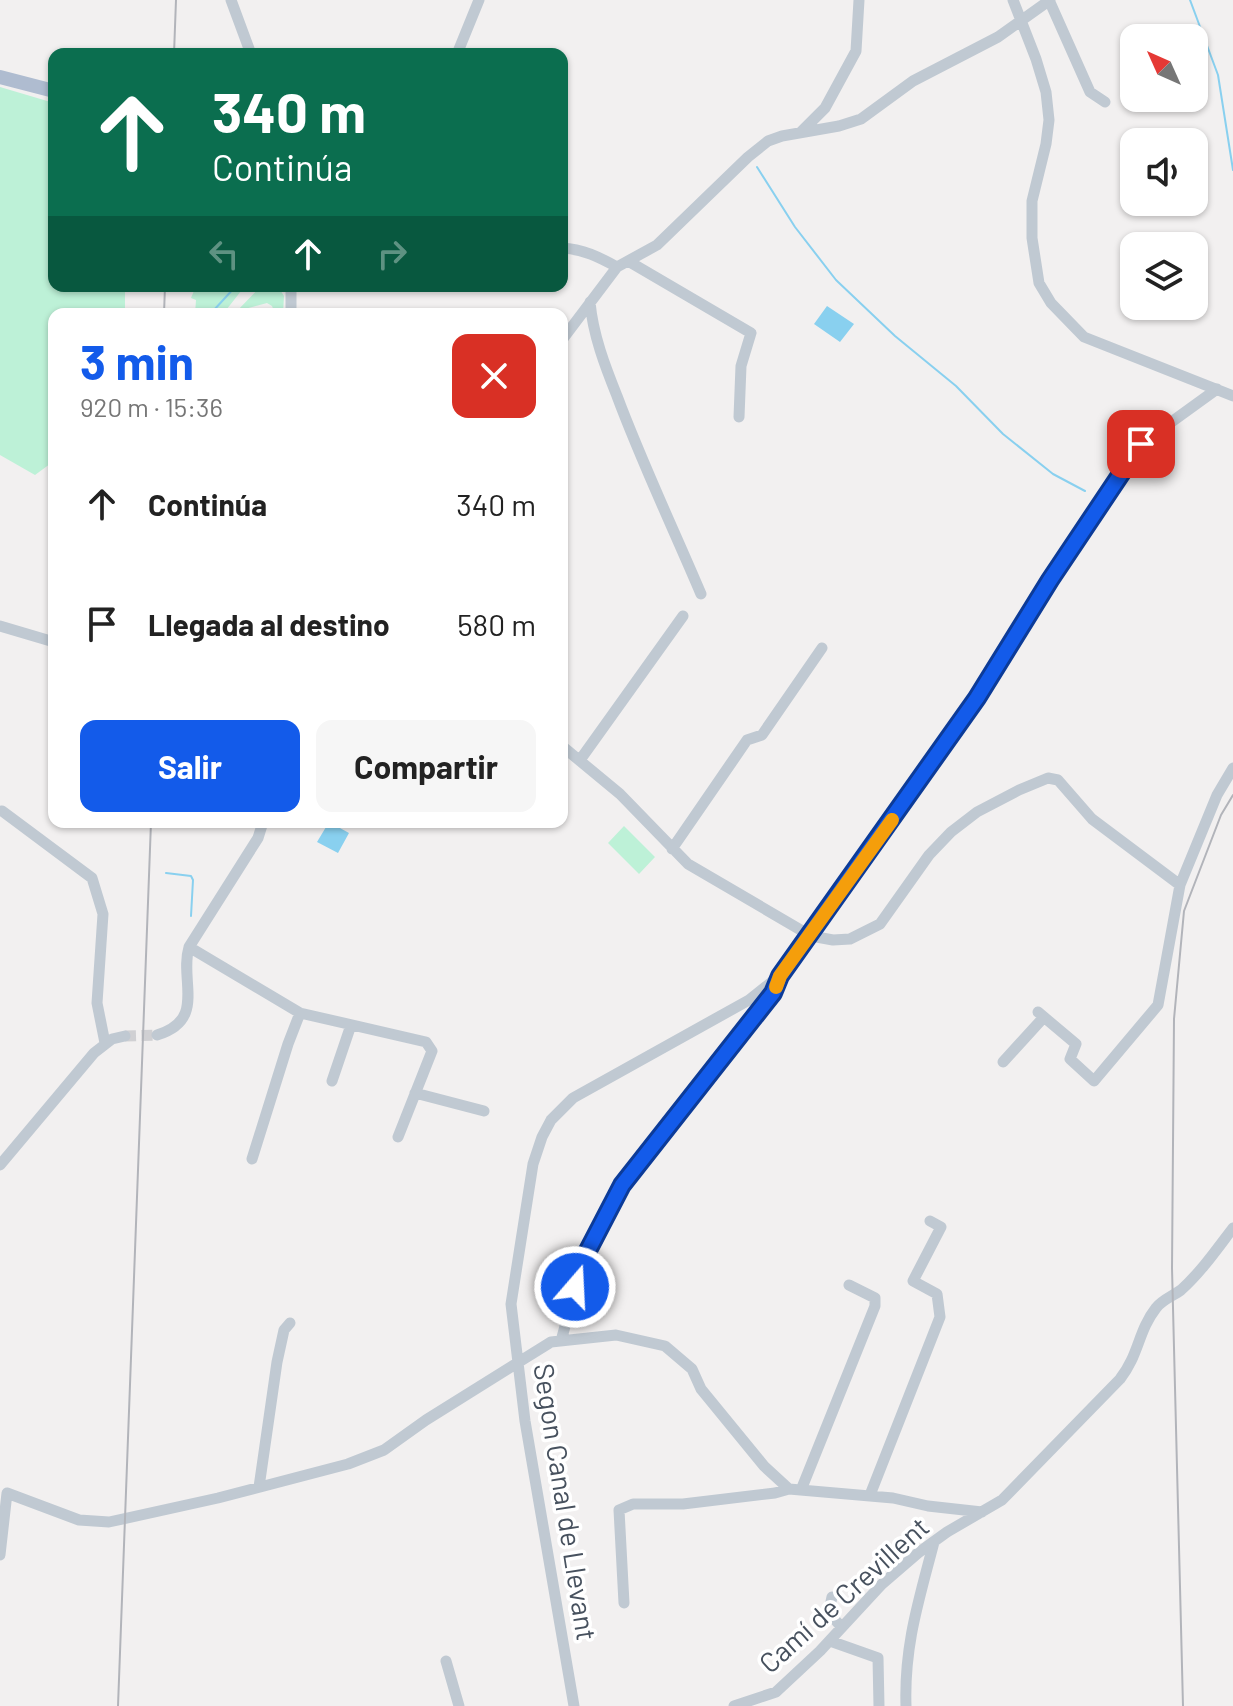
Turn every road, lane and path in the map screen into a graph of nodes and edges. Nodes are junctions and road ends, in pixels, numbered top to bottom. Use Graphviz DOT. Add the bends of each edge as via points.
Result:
graph roads {
  1 [pos="229,0"];
  2 [pos="479,0"];
  3 [pos="859,0"];
  4 [pos="1013,0"];
  5 [pos="1050,0"];
  6 [pos="1022,21"];
  7 [pos="247,48"];
  8 [pos="459,48"];
  9 [pos="0,77"];
  10 [pos="48,89"];
  11 [pos="1105,102"];
  12 [pos="797,134"];
  13 [pos="568,248"];
  14 [pos="628,261"];
  15 [pos="617,267"];
  16 [pos="590,302"];
  17 [pos="568,332"];
  18 [pos="1217,389"];
  19 [pos="1233,396"];
  20 [pos="739,417"];
  21 [pos="701,594"];
  22 [pos="683,616"];
  23 [pos="0,626"];
  24 [pos="48,640"];
  25 [pos="822,648"];
  26 [pos="568,751"];
  27 [pos="580,760"];
  28 [pos="1233,768"];
  29 [pos="2,811"];
  30 [pos="261,828"];
  31 [pos="672,849"];
  32 [pos="1180,885"];
  33 [pos="811,936"];
  34 [pos="189,947"];
  35 [pos="780,976"];
  36 [pos="300,1013"];
  37 [pos="351,1025"];
  38 [pos="157,1035"];
  39 [pos="125,1036"];
  40 [pos="105,1043"];
  41 [pos="1003,1062"];
  42 [pos="332,1081"];
  43 [pos="415,1093"];
  44 [pos="484,1111"];
  45 [pos="398,1137"];
  46 [pos="252,1159"];
  47 [pos="0,1165"];
  48 [pos="930,1221"];
  49 [pos="1233,1228"];
  50 [pos="849,1285"];
  51 [pos="290,1323"];
  52 [pos="561,1341"];
  53 [pos="518,1361"];
  54 [pos="259,1487"];
  55 [pos="795,1490"];
  56 [pos="3,1492"];
  57 [pos="870,1495"];
  58 [pos="982,1512"];
  59 [pos="934,1541"];
  60 [pos="0,1555"];
  61 [pos="832,1597"];
  62 [pos="624,1603"];
  63 [pos="842,1627"];
  64 [pos="830,1641"];
  65 [pos="446,1661"];
  66 [pos="776,1692"];
  67 [pos="459,1706"];
  68 [pos="574,1706"];
  69 [pos="734,1706"];
  70 [pos="764,1706"];
  71 [pos="879,1706"];
  72 [pos="906,1706"];
  1 -- 7 [label="street"];
  2 -- 8 [label="street"];
  3 -- 12 [label="street" via="856,51 850,64 825,108"];
  4 -- 6 [label="street"];
  5 -- 6 [label="street"];
  5 -- 11 [label="street" via="1090,92"];
  6 -- 12 [label="street" via="913,81 861,119"];
  6 -- 18 [label="street" via="1046,92 1049,120 1032,201 1039,283 1084,337"];
  9 -- 10 [label="main road"];
  12 -- 14 [label="street" via="768,141 657,245"];
  13 -- 15 [label="street"];
  14 -- 15 [label="street"];
  14 -- 20 [label="street" via="751,333 741,366"];
  15 -- 16 [label="street"];
  16 -- 17 [label="street"];
  16 -- 21 [label="street" via="604,363"];
  18 -- 19 [label="street"];
  18 -- 33 [label="street, Segon Canal de Llevant" via="1135,452 977,698"];
  22 -- 27 [label="street"];
  23 -- 24 [label="street"];
  25 -- 31 [label="street" via="762,735 747,740"];
  26 -- 27 [label="street"];
  27 -- 31 [label="street"];
  28 -- 32 [label="street"];
  29 -- 40 [label="street" via="92,878 103,914 97,1003"];
  30 -- 34 [label="street"];
  31 -- 33 [label="street" via="702,873"];
  32 -- 33 [label="street" via="1092,819 1058,780 1048,778 977,812 951,832 880,924 850,939"];
  32 -- 41 [label="street" via="1158,1005 1094,1081 1070,1059 1076,1044 1041,1014"];
  33 -- 35 [label="street, Segon Canal de Llevant"];
  34 -- 36 [label="street"];
  34 -- 38 [label="street" via="188,1007 176,1025"];
  35 -- 52 [label="street" via="773,993 622,1185 583,1260"];
  35 -- 53 [label="street, Segon Canal de Llevant" via="749,1000 573,1098 551,1120 533,1164 511,1304"];
  36 -- 37 [label="street"];
  36 -- 46 [label="street"];
  37 -- 42 [label="street"];
  37 -- 43 [label="street" via="430,1045"];
  39 -- 40 [label="street"];
  40 -- 47 [label="street"];
  43 -- 44 [label="street"];
  43 -- 45 [label="street"];
  48 -- 57 [label="street" via="941,1227 913,1281 937,1294 940,1317"];
  49 -- 58 [label="street, Camí de Crevillent" via="1195,1276 1158,1304 1120,1379 1002,1500"];
  50 -- 55 [label="street" via="875,1298 875,1306"];
  51 -- 54 [label="street" via="277,1362"];
  52 -- 53 [label="street"];
  52 -- 55 [label="street" via="616,1335 665,1346 692,1369 701,1389 764,1466"];
  53 -- 54 [label="street" via="384,1450"];
  53 -- 68 [label="street, Segon Canal de Llevant"];
  54 -- 56 [label="street" via="109,1522 79,1520"];
  55 -- 57 [label="street"];
  55 -- 62 [label="street" via="683,1504 633,1504 619,1510"];
  56 -- 60 [label="street"];
  57 -- 58 [label="street"];
  58 -- 59 [label="street, Camí de Crevillent"];
  59 -- 63 [label="street, Camí de Crevillent" via="882,1584"];
  59 -- 72 [label="street" via="909,1635"];
  61 -- 63 [label="street" via="829,1610"];
  63 -- 64 [label="street, Camí de Crevillent"];
  64 -- 66 [label="street, Camí de Crevillent"];
  64 -- 71 [label="street" via="878,1658"];
  65 -- 67 [label="street"];
  66 -- 69 [label="street, Camí de Crevillent"];
  66 -- 70 [label="street"];
}
